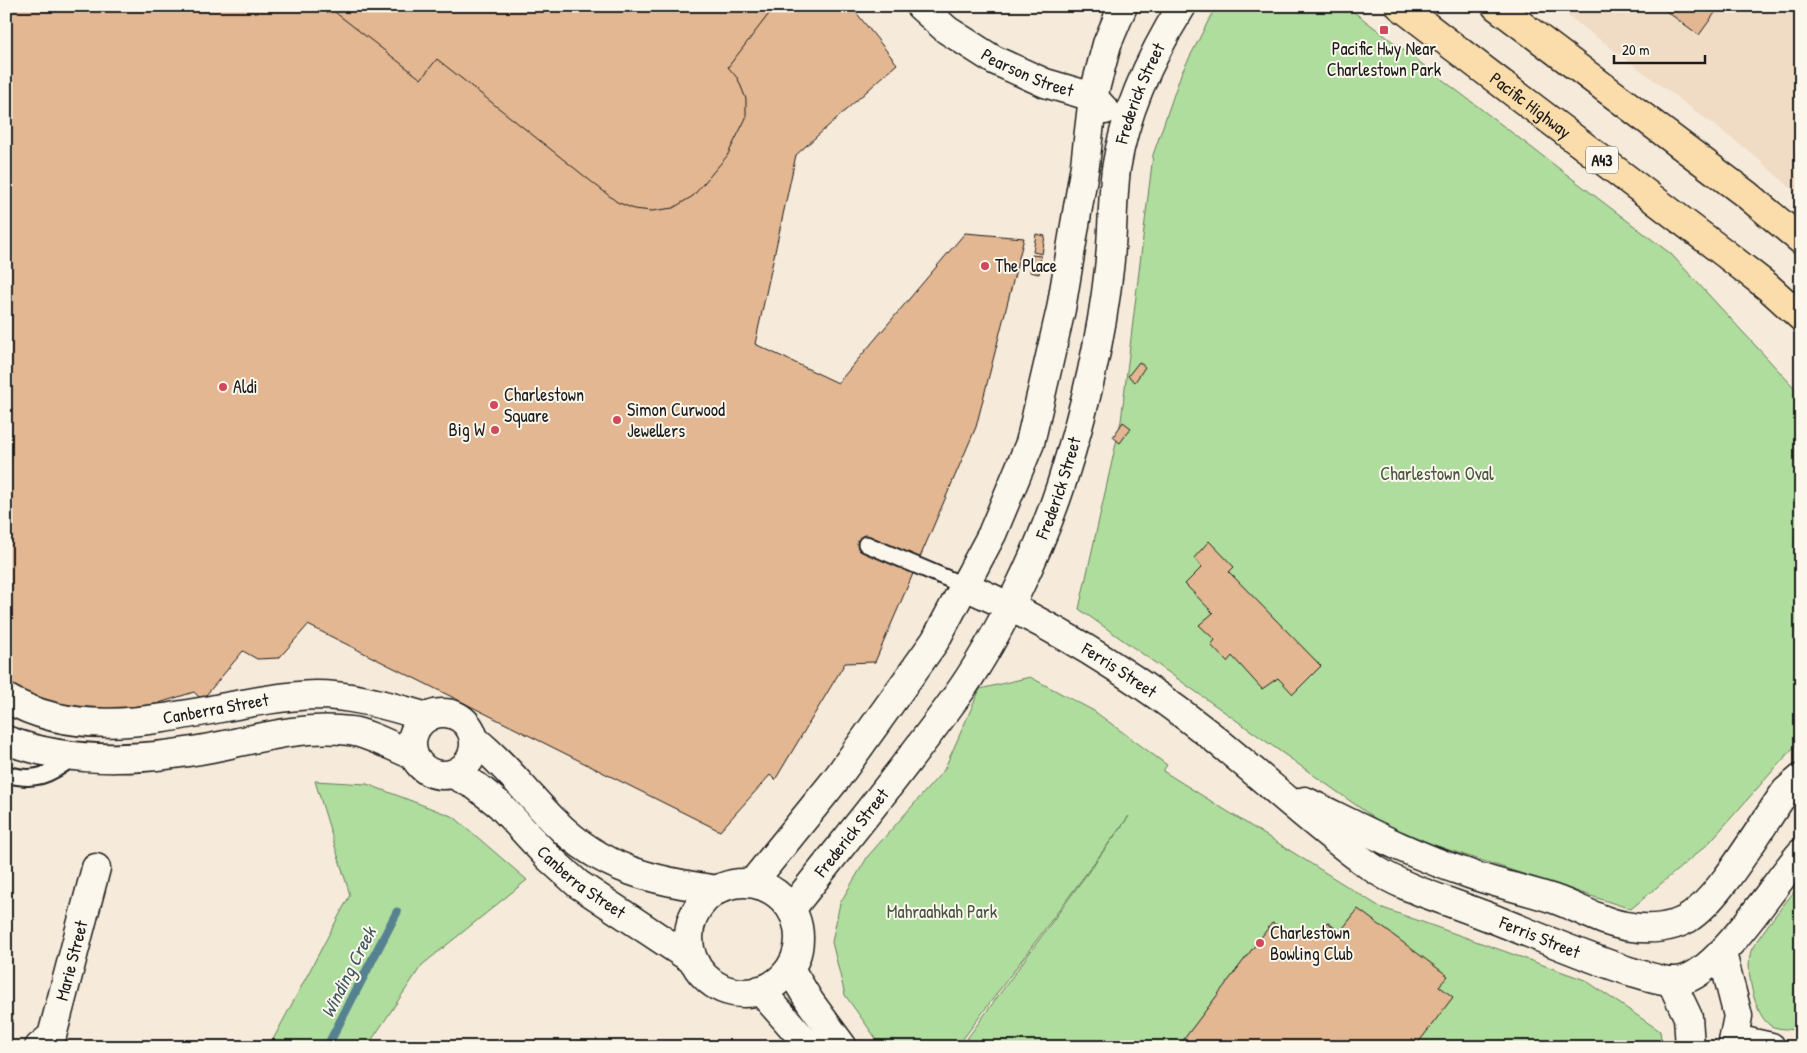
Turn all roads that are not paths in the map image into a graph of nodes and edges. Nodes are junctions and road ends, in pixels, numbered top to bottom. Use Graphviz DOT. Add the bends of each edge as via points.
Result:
graph roads {
  1 [pos="920,6"];
  2 [pos="1123,6"];
  3 [pos="1182,6"];
  4 [pos="1400,6"];
  5 [pos="1496,6"];
  6 [pos="1093,97"];
  7 [pos="1121,145"];
  8 [pos="1801,240"];
  9 [pos="1801,317"];
  10 [pos="866,544"];
  11 [pos="965,586"];
  12 [pos="1009,605"];
  13 [pos="6,698"];
  14 [pos="428,716"];
  15 [pos="6,740"];
  16 [pos="475,740"];
  17 [pos="413,755"];
  18 [pos="76,756"];
  19 [pos="6,774"];
  20 [pos="453,774"];
  21 [pos="1259,778"];
  22 [pos="1801,778"];
  23 [pos="1801,853"];
  24 [pos="96,868"];
  25 [pos="753,882"];
  26 [pos="718,890"];
  27 [pos="792,908"];
  28 [pos="1722,953"];
  29 [pos="694,961"];
  30 [pos="790,969"];
  31 [pos="1671,981"];
  32 [pos="760,990"];
  33 [pos="1733,1043"];
  34 [pos="39,1047"];
  35 [pos="810,1047"];
  36 [pos="843,1047"];
  37 [pos="1690,1047"];
  38 [pos="1771,1047"];
  1 -- 6 [label="street, Pearson Street" via="947,30 994,60 1045,83"];
  2 -- 6 [label="street, Frederick Street" via="1107,44"];
  3 -- 7 [label="street, Frederick Street" via="1135,102"];
  4 -- 9 [label="highway, Pacific Highway / A43" via="1738,264"];
  5 -- 8 [label="highway" via="1747,195"];
  6 -- 7 [label="street, Pearson Street" via="1115,125"];
  6 -- 11 [label="street, Frederick Street" via="1061,309 1030,443 992,534"];
  7 -- 12 [label="street, Frederick Street" via="1116,170 1109,270 1095,354 1060,486 1035,551"];
  10 -- 11 [label="lane"];
  11 -- 12 [label="street, Ferris Street"];
  11 -- 25 [label="street, Frederick Street" via="935,642 837,778"];
  12 -- 21 [label="street, Ferris Street" via="1124,672 1205,731"];
  12 -- 27 [label="street, Frederick Street" via="957,696"];
  13 -- 14 [label="street, Canberra Street" via="40,713 106,724 317,695 361,698"];
  14 -- 16 [label="street" via="439,712 452,713 471,728"];
  14 -- 17 [label="street" via="413,735"];
  15 -- 18 [label="street, Canberra Street"];
  16 -- 20 [label="street" via="469,763"];
  16 -- 26 [label="street, Canberra Street" via="495,756 556,822 594,854 634,873"];
  17 -- 18 [label="street, Canberra Street" via="352,731 319,729 278,733 176,753 119,759"];
  17 -- 20 [label="street" via="425,770 444,776"];
  18 -- 19 [label="lane" via="46,776 18,778"];
  20 -- 29 [label="street, Canberra Street" via="476,786 500,805 548,858 578,884"];
  21 -- 22 [label="street, Ferris Street" via="1385,840 1464,872 1556,900 1607,921 1650,929 1687,919 1708,901 1786,791"];
  21 -- 31 [label="street, Ferris Street" via="1372,868 1393,879 1631,971"];
  23 -- 28 [label="street"];
  24 -- 34 [label="street, Marie Street" via="52,1036"];
  25 -- 26 [label="street" via="727,885"];
  25 -- 27 [label="street" via="773,892"];
  26 -- 29 [label="street" via="705,898 692,920 689,941"];
  27 -- 30 [label="street" via="800,934 795,961"];
  28 -- 31 [label="street" via="1686,979"];
  28 -- 33 [label="street" via="1738,1016"];
  29 -- 32 [label="street" via="706,977 723,989 742,993"];
  30 -- 32 [label="street"];
  30 -- 36 [label="street"];
  31 -- 37 [label="street" via="1688,1017"];
  32 -- 35 [label="street"];
  33 -- 38 [label="street"];
}
